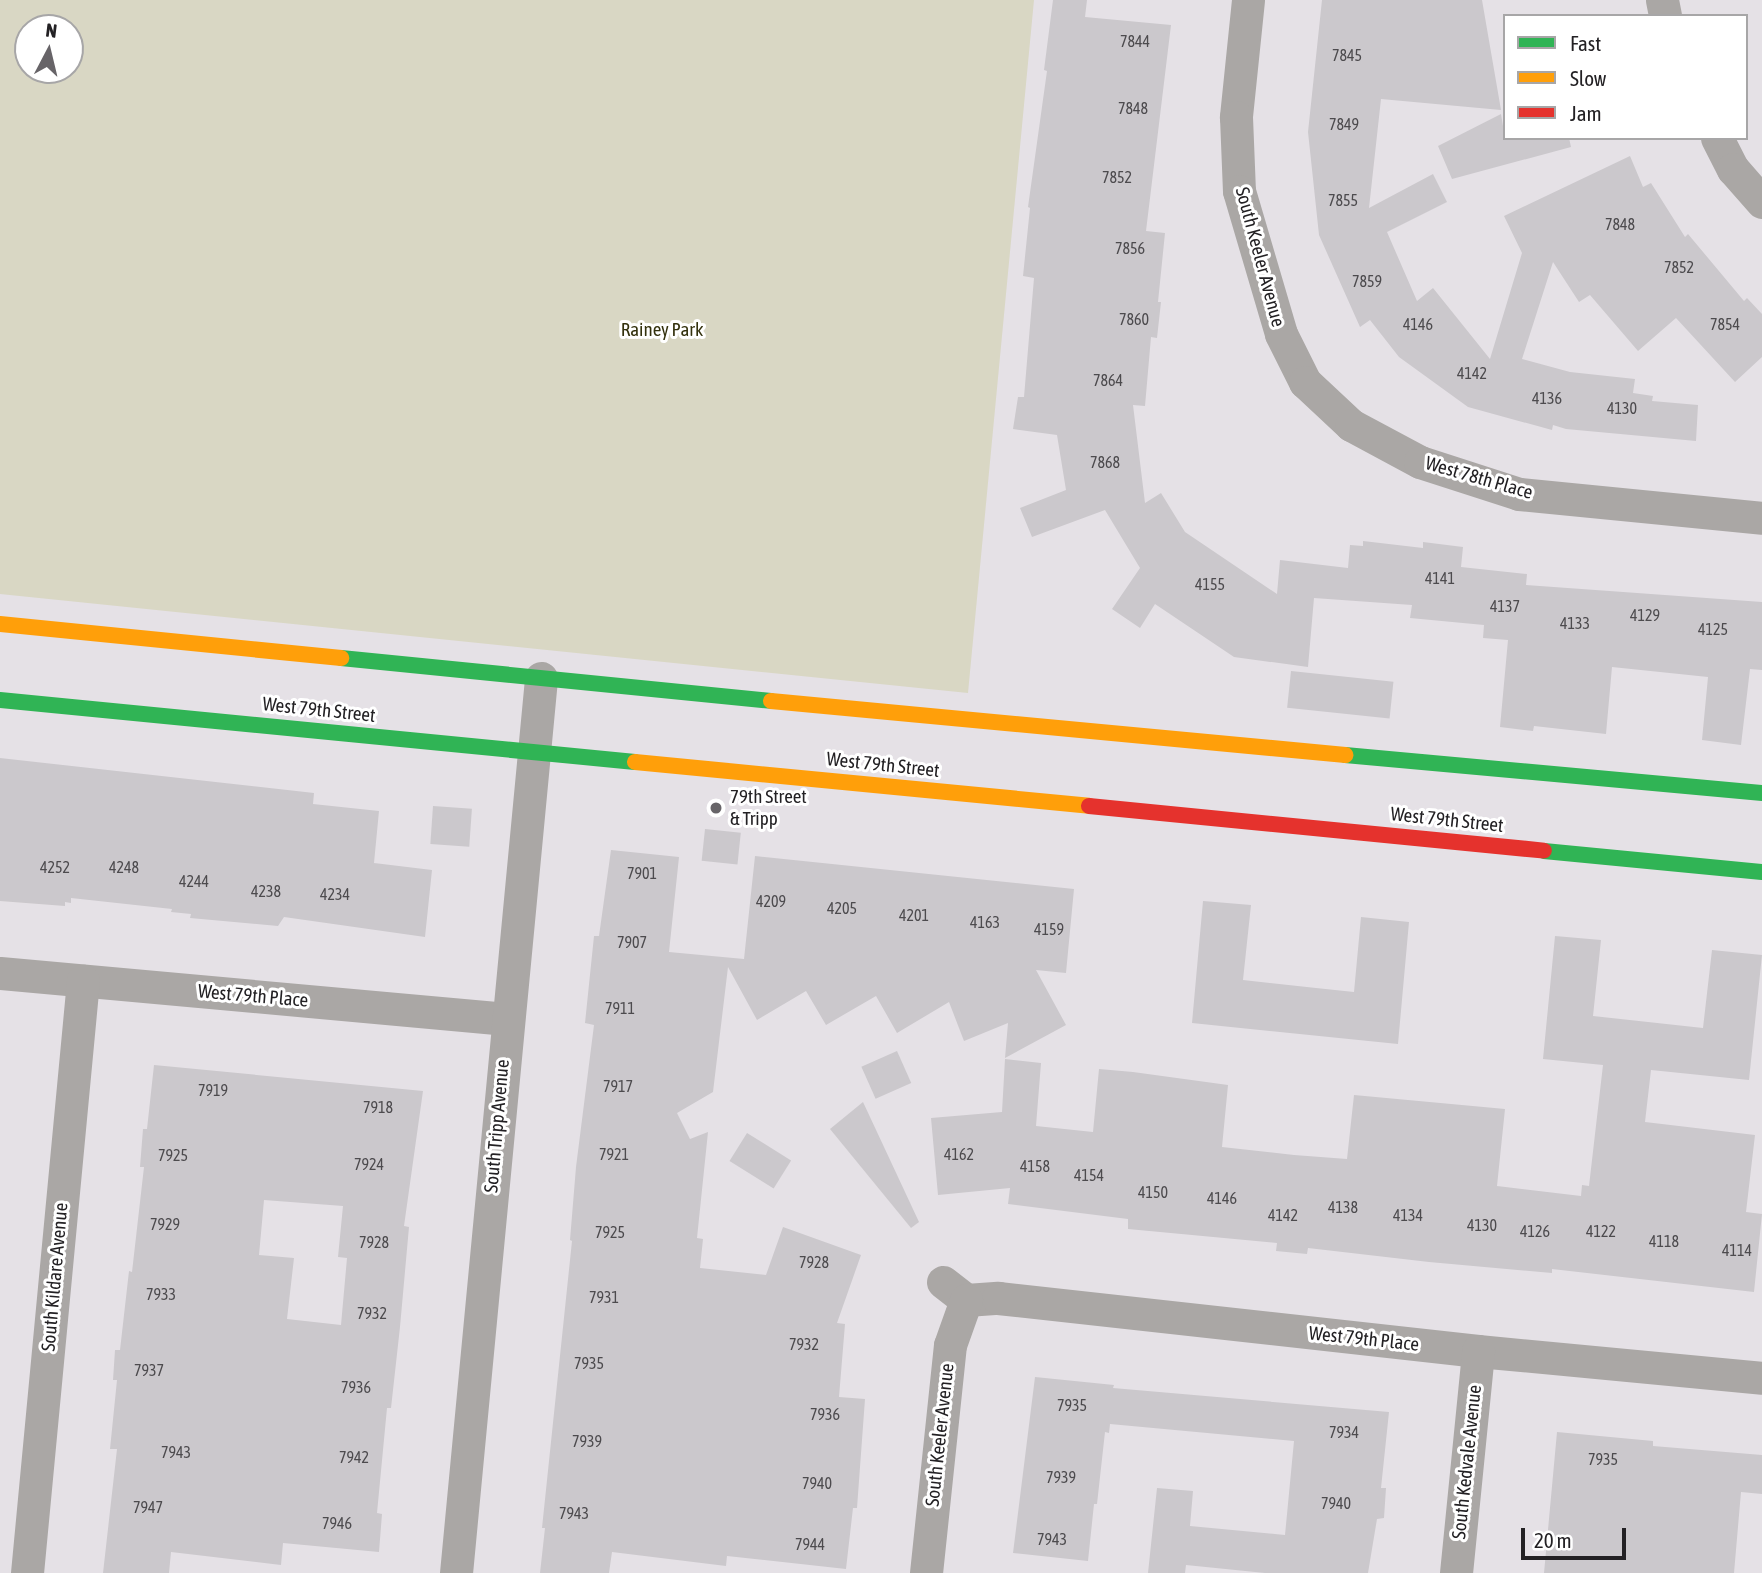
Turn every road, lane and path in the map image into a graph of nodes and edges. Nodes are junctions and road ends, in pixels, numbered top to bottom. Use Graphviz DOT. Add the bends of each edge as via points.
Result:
graph roads {
  1 [pos="1248,0"];
  2 [pos="1718,140"];
  3 [pos="1762,202"];
  4 [pos="1305,382"];
  5 [pos="1762,518"];
  6 [pos="0,624"];
  7 [pos="541,678"];
  8 [pos="0,700"];
  9 [pos="533,752"];
  10 [pos="1762,793"];
  11 [pos="1762,872"];
  12 [pos="0,972"];
  13 [pos="83,981"];
  14 [pos="507,1019"];
  15 [pos="954,1291"];
  16 [pos="1478,1351"];
  17 [pos="1762,1378"];
  18 [pos="27,1573"];
  19 [pos="456,1573"];
  20 [pos="926,1573"];
  21 [pos="1456,1573"];
  1 -- 4 [label="street, South Keeler Avenue" via="1236,117 1240,191 1281,334"];
  2 -- 3 [label="street" via="1733,169"];
  4 -- 5 [label="street, West 78th Place" via="1351,425 1420,462 1519,494"];
  6 -- 7 [label="main road"];
  7 -- 9 [label="street, South Tripp Avenue"];
  7 -- 10 [label="main road"];
  8 -- 9 [label="main road, West 79th Street"];
  9 -- 11 [label="main road, West 79th Street"];
  9 -- 14 [label="street, South Tripp Avenue"];
  12 -- 13 [label="street, West 79th Place"];
  13 -- 14 [label="street, West 79th Place"];
  13 -- 18 [label="street, South Kildare Avenue"];
  14 -- 19 [label="street, South Tripp Avenue"];
  15 -- 16 [label="street, West 79th Place"];
  15 -- 20 [label="street, South Keeler Avenue"];
  16 -- 17 [label="street, West 79th Place"];
  16 -- 21 [label="street, South Kedvale Avenue"];
}
